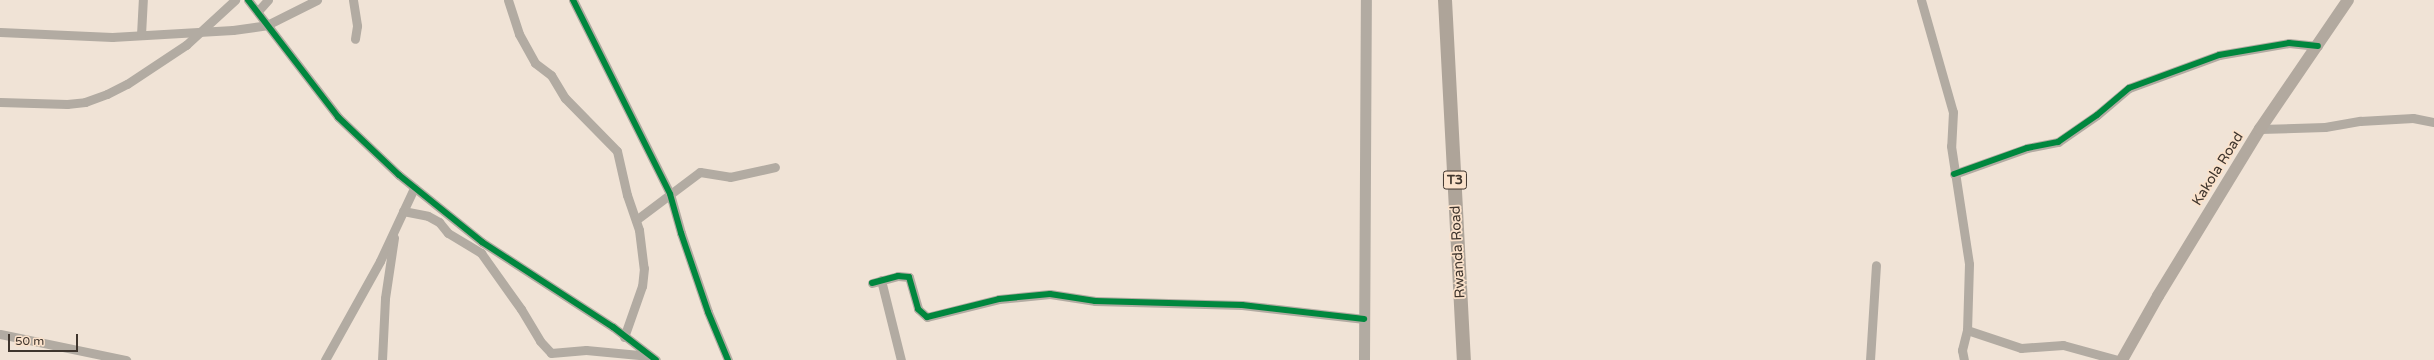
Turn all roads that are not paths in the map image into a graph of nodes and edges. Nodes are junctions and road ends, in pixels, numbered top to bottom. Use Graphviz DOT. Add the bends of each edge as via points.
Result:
graph roads {
  1 [pos="143,0"];
  2 [pos="235,0"];
  3 [pos="248,0"];
  4 [pos="268,0"];
  5 [pos="317,0"];
  6 [pos="353,0"];
  7 [pos="508,0"];
  8 [pos="573,0"];
  9 [pos="1366,0"];
  10 [pos="1445,0"];
  11 [pos="1921,0"];
  12 [pos="2348,0"];
  13 [pos="258,11"];
  14 [pos="267,25"];
  15 [pos="0,32"];
  16 [pos="202,32"];
  17 [pos="141,35"];
  18 [pos="355,39"];
  19 [pos="2318,46"];
  20 [pos="0,102"];
  21 [pos="2434,122"];
  22 [pos="2260,130"];
  23 [pos="775,167"];
  24 [pos="1954,174"];
  25 [pos="414,188"];
  26 [pos="670,194"];
  27 [pos="403,211"];
  28 [pos="636,220"];
  29 [pos="396,228"];
  30 [pos="1876,265"];
  31 [pos="881,280"];
  32 [pos="872,283"];
  33 [pos="1364,319"];
  34 [pos="1967,330"];
  35 [pos="0,334"];
  36 [pos="624,337"];
  37 [pos="551,357"];
  38 [pos="654,358"];
  39 [pos="1869,358"];
  40 [pos="126,360"];
  41 [pos="325,360"];
  42 [pos="382,360"];
  43 [pos="728,360"];
  44 [pos="901,360"];
  45 [pos="1364,360"];
  46 [pos="1464,360"];
  47 [pos="1964,360"];
  48 [pos="2118,360"];
  49 [pos="2122,360"];
  1 -- 17 [label="street"];
  2 -- 16 [label="street"];
  3 -- 13 [label="street"];
  4 -- 13 [label="street"];
  5 -- 14 [label="street"];
  6 -- 18 [label="street" via="358,26"];
  7 -- 28 [label="street" via="518,34 535,63 551,75 565,98 617,151 624,184"];
  8 -- 26 [label="street"];
  9 -- 33 [label="street"];
  10 -- 46 [label="highway, Rwanda Road / T3"];
  11 -- 24 [label="street" via="1953,112 1950,130"];
  12 -- 19 [label="main road, Kakola Road"];
  13 -- 14 [label="street"];
  14 -- 16 [label="street"];
  14 -- 25 [label="street" via="338,117"];
  15 -- 17 [label="street" via="112,37"];
  16 -- 17 [label="street"];
  16 -- 20 [label="street" via="127,84 85,102"];
  19 -- 22 [label="main road, Kakola Road"];
  19 -- 24 [label="street" via="2289,43 2218,55 2129,88 2097,115 2058,142 2027,148"];
  21 -- 22 [label="street" via="2413,118 2360,121 2325,127"];
  22 -- 49 [label="main road, Kakola Road" via="2158,296"];
  23 -- 26 [label="street" via="730,177 700,172"];
  24 -- 34 [label="street" via="1969,264"];
  25 -- 27 [label="street"];
  25 -- 36 [label="street" via="482,242"];
  26 -- 28 [label="street"];
  26 -- 43 [label="street" via="691,262"];
  27 -- 29 [label="street"];
  27 -- 37 [label="street" via="428,216 439,222 448,233 481,253"];
  28 -- 36 [label="street" via="644,268 642,286"];
  29 -- 41 [label="street"];
  29 -- 42 [label="street" via="385,298"];
  30 -- 39 [label="street"];
  31 -- 32 [label="street"];
  31 -- 33 [label="street" via="909,277 918,309 927,318 999,299 1050,294 1095,301 1242,305"];
  31 -- 44 [label="street"];
  33 -- 45 [label="street"];
  34 -- 47 [label="street" via="1962,350"];
  34 -- 48 [label="street" via="2021,348 2063,345"];
  35 -- 40 [label="street"];
  36 -- 38 [label="street"];
  37 -- 38 [label="street" via="586,350"];
}
